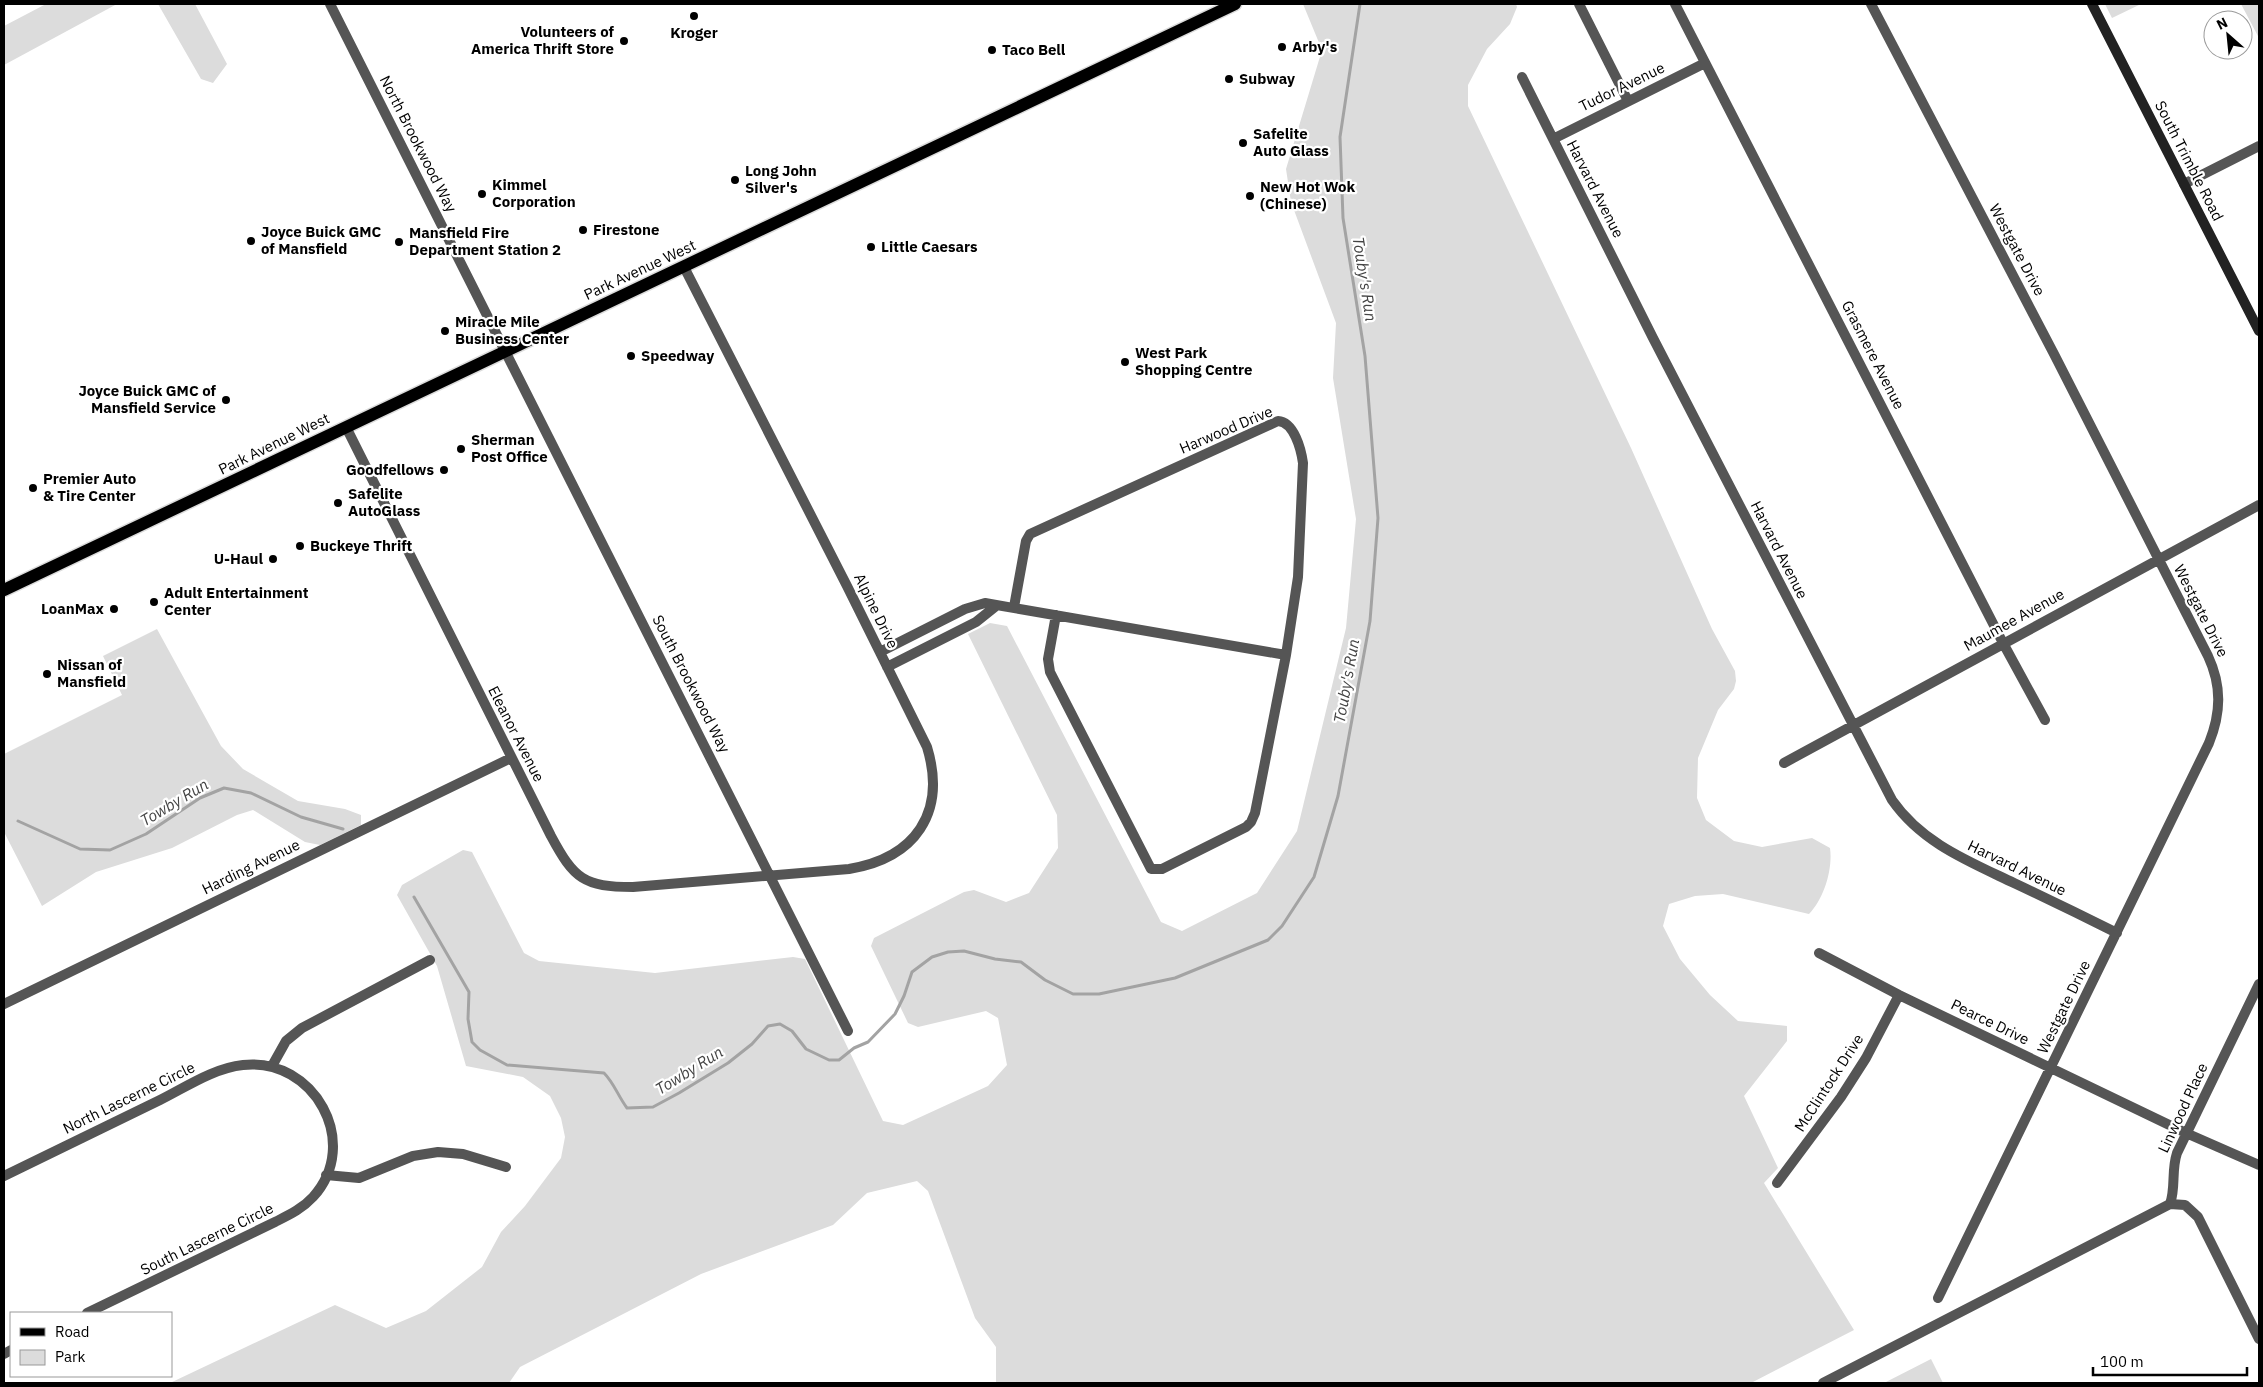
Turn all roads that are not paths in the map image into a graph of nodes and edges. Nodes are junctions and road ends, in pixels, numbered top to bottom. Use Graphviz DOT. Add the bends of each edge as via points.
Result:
graph roads {
  1 [pos="330,4"];
  2 [pos="1235,4"];
  3 [pos="1579,4"];
  4 [pos="1675,4"];
  5 [pos="1871,4"];
  6 [pos="2092,4"];
  7 [pos="1705,63"];
  8 [pos="1522,77"];
  9 [pos="1628,101"];
  10 [pos="1553,138"];
  11 [pos="2259,146"];
  12 [pos="2184,184"];
  13 [pos="684,267"];
  14 [pos="2258,325"];
  15 [pos="506,351"];
  16 [pos="346,427"];
  17 [pos="2259,505"];
  18 [pos="2158,559"];
  19 [pos="4,590"];
  20 [pos="996,606"];
  21 [pos="1014,607"];
  22 [pos="1056,615"];
  23 [pos="2003,643"];
  24 [pos="880,652"];
  25 [pos="1286,655"];
  26 [pos="887,667"];
  27 [pos="2045,720"];
  28 [pos="1852,726"];
  29 [pos="511,758"];
  30 [pos="1784,763"];
  31 [pos="770,875"];
  32 [pos="2117,933"];
  33 [pos="1819,953"];
  34 [pos="430,960"];
  35 [pos="2259,984"];
  36 [pos="1899,995"];
  37 [pos="4,1004"];
  38 [pos="848,1030"];
  39 [pos="272,1066"];
  40 [pos="2051,1068"];
  41 [pos="322,1104"];
  42 [pos="2186,1134"];
  43 [pos="2259,1165"];
  44 [pos="506,1167"];
  45 [pos="326,1175"];
  46 [pos="4,1176"];
  47 [pos="1777,1183"];
  48 [pos="2170,1204"];
  49 [pos="1938,1298"];
  50 [pos="90,1312"];
  51 [pos="2259,1339"];
  52 [pos="1823,1383"];
  1 -- 15 [label="street, North Brookwood Way"];
  2 -- 13 [label="main road, Park Avenue West"];
  3 -- 9 [label="street"];
  4 -- 7 [label="street, Grasmere Avenue"];
  5 -- 18 [label="street, Westgate Drive"];
  6 -- 12 [label="main road, South Trimble Road"];
  7 -- 9 [label="street, Tudor Avenue"];
  7 -- 23 [label="street, Grasmere Avenue"];
  8 -- 10 [label="street, Harvard Avenue"];
  9 -- 10 [label="street, Tudor Avenue"];
  10 -- 28 [label="street, Harvard Avenue"];
  11 -- 12 [label="street"];
  12 -- 14 [label="main road, South Trimble Road"];
  13 -- 15 [label="main road, Park Avenue West"];
  13 -- 24 [label="street, Alpine Drive"];
  15 -- 16 [label="main road, Park Avenue West"];
  15 -- 31 [label="street, South Brookwood Way"];
  16 -- 19 [label="main road, Park Avenue West"];
  16 -- 29 [label="street, Eleanor Avenue"];
  17 -- 18 [label="street, Maumee Avenue"];
  18 -- 23 [label="street, Maumee Avenue"];
  18 -- 32 [label="street, Westgate Drive" via="2213,668 2219,710 2209,743"];
  20 -- 21 [label="street"];
  20 -- 24 [label="street" via="985,603 965,609"];
  20 -- 26 [label="street" via="976,622"];
  21 -- 22 [label="street"];
  21 -- 25 [label="street, Harwood Drive" via="1026,540 1030,534 1284,421 1300,450 1303,463 1300,560"];
  22 -- 25 [label="street"];
  22 -- 25 [label="street, Harwood Drive" via="1048,659 1050,672 1147,864 1155,870 1251,822"];
  23 -- 27 [label="street, Grasmere Avenue"];
  23 -- 28 [label="street, Maumee Avenue"];
  24 -- 26 [label="street, Alpine Drive"];
  26 -- 31 [label="street, Alpine Drive" via="930,758 933,798 924,822 901,849 865,866"];
  28 -- 30 [label="street, Maumee Avenue"];
  28 -- 32 [label="street, Harvard Avenue" via="1892,800 1921,833 1951,852"];
  29 -- 31 [label="street, Eleanor Avenue" via="563,859 571,870 590,882 633,887"];
  29 -- 37 [label="street, Harding Avenue"];
  31 -- 38 [label="street, South Brookwood Way"];
  32 -- 40 [label="street, Westgate Drive"];
  33 -- 36 [label="street, Pearce Drive"];
  34 -- 39 [label="street" via="302,1028 286,1041"];
  35 -- 42 [label="street, Linwood Place"];
  36 -- 40 [label="street, Pearce Drive"];
  36 -- 47 [label="street, McClintock Drive" via="1841,1097"];
  39 -- 41 [label="street, North Lascerne Circle" via="296,1078"];
  39 -- 46 [label="street, North Lascerne Circle" via="242,1065 206,1077"];
  40 -- 42 [label="street, Pearce Drive"];
  40 -- 49 [label="street, Westgate Drive"];
  41 -- 45 [label="street, South Lascerne Circle" via="332,1127 333,1142"];
  42 -- 43 [label="street, Pearce Drive"];
  42 -- 48 [label="street, Linwood Place" via="2174,1161 2174,1195"];
  44 -- 45 [label="street" via="463,1154 438,1152 413,1156 359,1178"];
  45 -- 50 [label="street, South Lascerne Circle" via="304,1206"];
  48 -- 51 [label="street" via="2185,1205 2198,1217"];
  48 -- 52 [label="street"];
}
